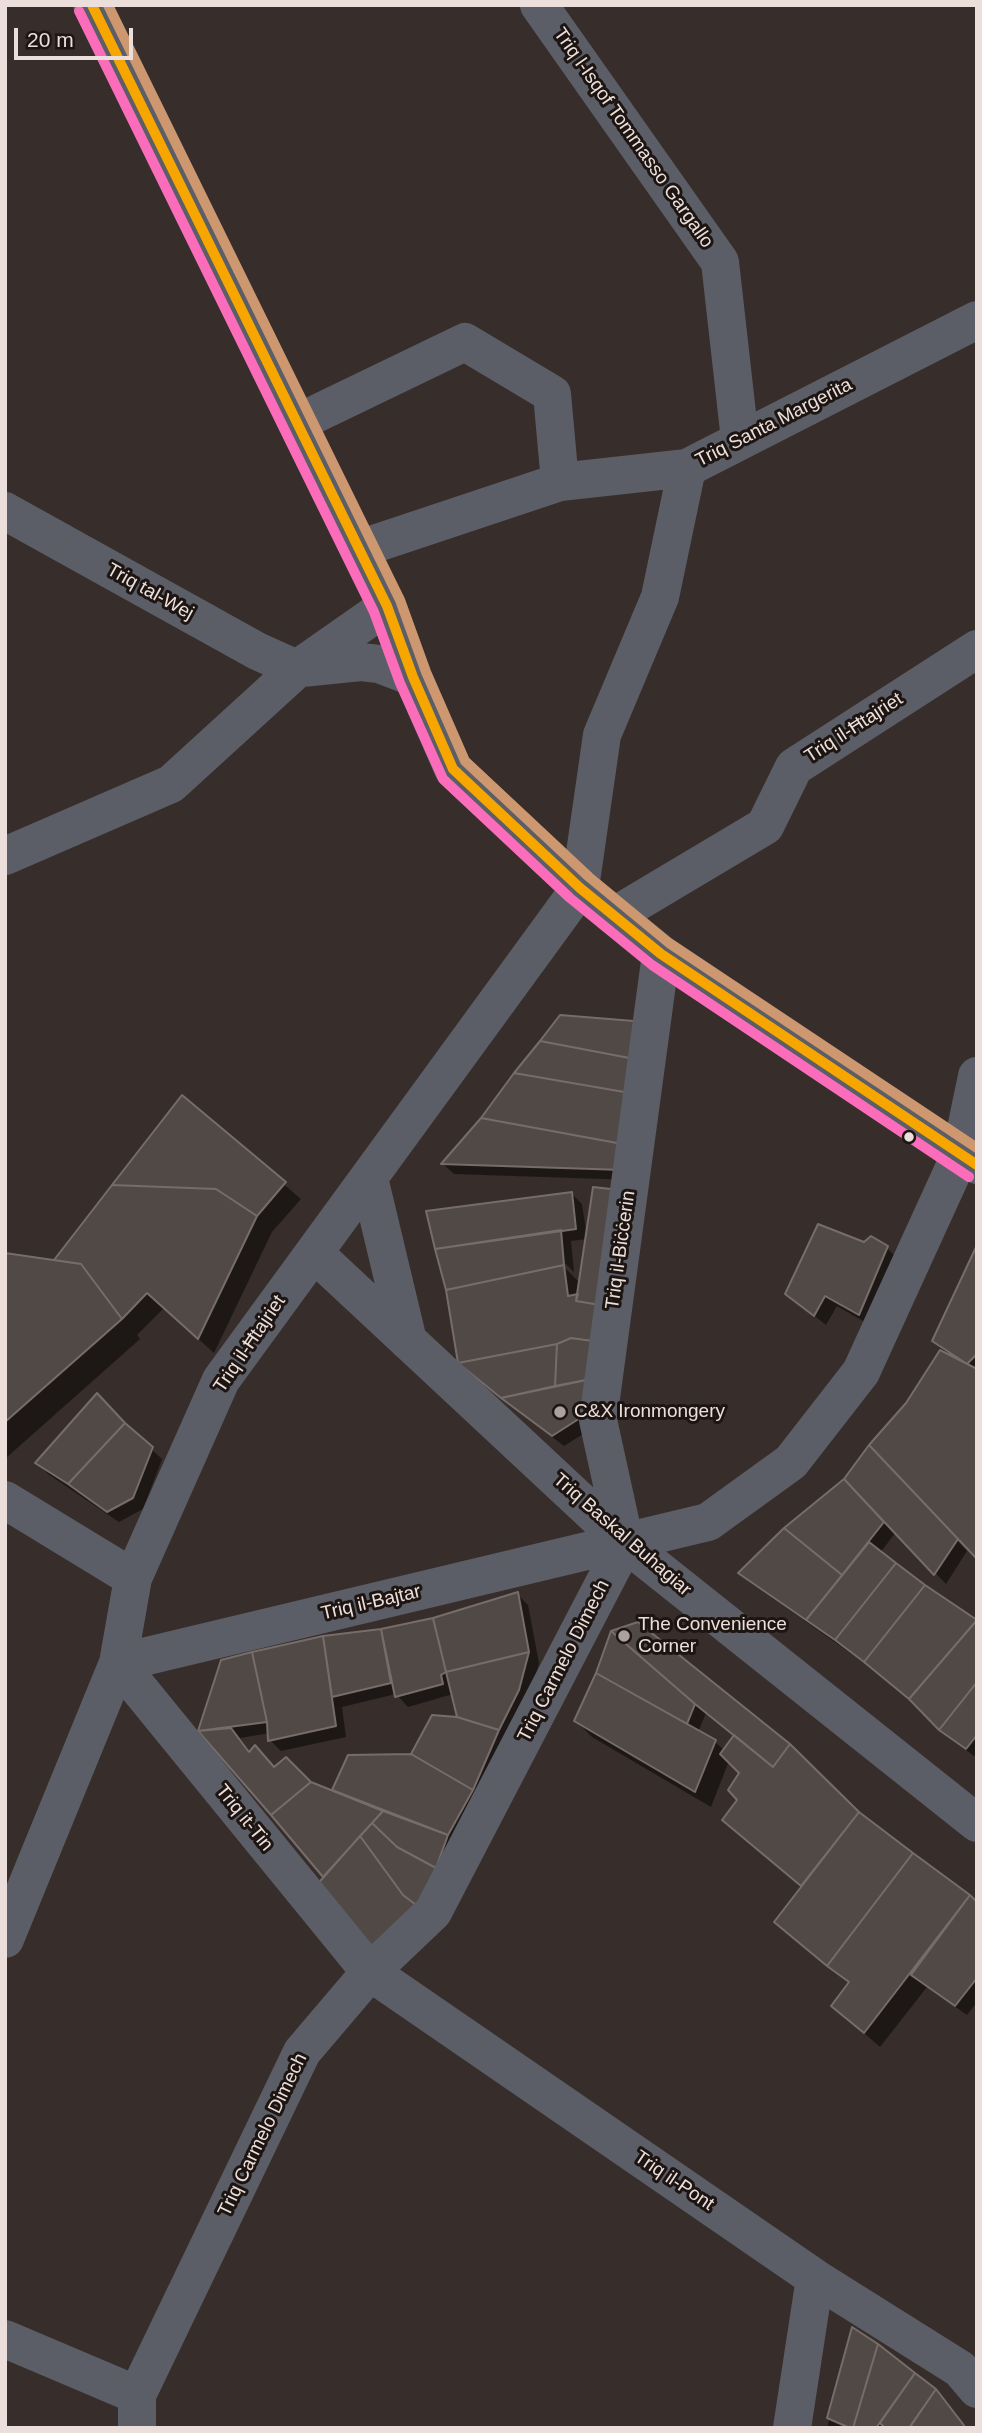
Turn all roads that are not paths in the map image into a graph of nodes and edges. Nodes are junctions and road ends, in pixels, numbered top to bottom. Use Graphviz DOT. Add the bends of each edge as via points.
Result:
graph roads {
  1 [pos="92,5"];
  2 [pos="538,5"];
  3 [pos="977,320"];
  4 [pos="297,423"];
  5 [pos="740,440"];
  6 [pos="687,468"];
  7 [pos="560,482"];
  8 [pos="5,511"];
  9 [pos="359,549"];
  10 [pos="387,606"];
  11 [pos="977,649"];
  12 [pos="297,669"];
  13 [pos="413,677"];
  14 [pos="5,856"];
  15 [pos="580,888"];
  16 [pos="614,916"];
  17 [pos="660,954"];
  18 [pos="977,1076"];
  19 [pos="969,1159"];
  20 [pos="369,1178"];
  21 [pos="314,1253"];
  22 [pos="408,1341"];
  23 [pos="5,1500"];
  24 [pos="625,1543"];
  25 [pos="133,1578"];
  26 [pos="118,1663"];
  27 [pos="977,1823"];
  28 [pos="5,1939"];
  29 [pos="370,1972"];
  30 [pos="815,2278"];
  31 [pos="5,2339"];
  32 [pos="977,2389"];
  33 [pos="137,2412"];
  34 [pos="792,2428"];
  1 -- 4 [label="street"];
  2 -- 5 [label="street, Triq l-Isqof Tommasso Gargallo" via="720,262"];
  3 -- 5 [label="street, Triq Santa Margerita"];
  4 -- 7 [label="street" via="465,342 552,394"];
  4 -- 9 [label="street"];
  5 -- 6 [label="street, Triq Santa Margerita"];
  6 -- 7 [label="street, Triq Santa Margerita"];
  6 -- 15 [label="street" via="660,597 602,735"];
  7 -- 9 [label="street, Triq Santa Margerita"];
  8 -- 12 [label="street, Triq tal-Wej"];
  9 -- 10 [label="street"];
  10 -- 12 [label="street"];
  10 -- 13 [label="street"];
  11 -- 16 [label="street, Triq il-Ħtajriet" via="794,766 765,826"];
  12 -- 13 [label="street" via="361,662"];
  12 -- 14 [label="street" via="171,784"];
  13 -- 15 [label="street" via="453,769"];
  15 -- 16 [label="street"];
  15 -- 20 [label="street, Triq il-Ħtajriet"];
  16 -- 17 [label="street"];
  17 -- 19 [label="street"];
  17 -- 24 [label="street, Triq il-Biċċerin" via="598,1420"];
  18 -- 19 [label="street, Triq il-Bajtar"];
  19 -- 24 [label="street, Triq il-Bajtar" via="861,1372 791,1462 708,1522"];
  20 -- 21 [label="street, Triq il-Ħtajriet"];
  20 -- 22 [label="street"];
  21 -- 22 [label="street, Triq Baskal Buhagiar"];
  21 -- 25 [label="street, Triq il-Ħtajriet" via="221,1380"];
  22 -- 24 [label="street, Triq Baskal Buhagiar"];
  23 -- 25 [label="street"];
  24 -- 26 [label="street, Triq il-Bajtar"];
  24 -- 27 [label="street, Triq Baskal Buhagiar"];
  24 -- 29 [label="street, Triq Carmelo Dimech" via="433,1912"];
  25 -- 26 [label="street, Triq il-Ħtajriet"];
  26 -- 28 [label="street, Triq il-Ħtajriet"];
  26 -- 29 [label="street, Triq it-Tin"];
  29 -- 30 [label="street, Triq il-Pont"];
  29 -- 33 [label="street, Triq Carmelo Dimech" via="302,2052"];
  30 -- 32 [label="street, Triq il-Pont" via="960,2369"];
  30 -- 34 [label="street"];
  31 -- 33 [label="street"];
}
